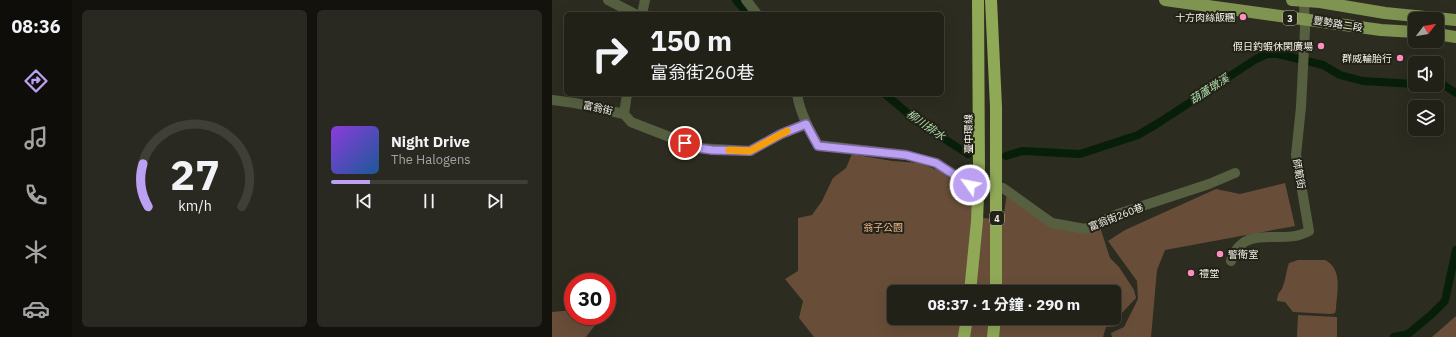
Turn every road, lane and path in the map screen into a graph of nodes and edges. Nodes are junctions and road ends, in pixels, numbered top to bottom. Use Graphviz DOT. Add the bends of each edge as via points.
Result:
graph roads {
  1 [pos="608,0"];
  2 [pos="646,0"];
  3 [pos="746,0"];
  4 [pos="978,0"];
  5 [pos="991,0"];
  6 [pos="1166,0"];
  7 [pos="1298,1"];
  8 [pos="631,12"];
  9 [pos="643,12"];
  10 [pos="755,12"];
  11 [pos="1306,18"];
  12 [pos="1456,20"];
  13 [pos="1408,32"];
  14 [pos="1444,35"];
  15 [pos="1456,37"];
  16 [pos="627,96"];
  17 [pos="797,96"];
  18 [pos="552,100"];
  19 [pos="624,114"];
  20 [pos="806,124"];
  21 [pos="1235,173"];
  22 [pos="970,185"];
  23 [pos="1003,188"];
  24 [pos="1231,261"];
  25 [pos="971,285"];
  26 [pos="996,285"];
  27 [pos="966,325"];
  28 [pos="994,325"];
  29 [pos="964,337"];
  30 [pos="993,337"];
  1 -- 8 [label="street"];
  2 -- 9 [label="street"];
  3 -- 10 [label="street"];
  4 -- 25 [label="highway, 臺中環線 / 4" via="980,144 977,221"];
  5 -- 26 [label="highway, 4" via="997,144"];
  6 -- 11 [label="main road, 豐勢路二段 / 3"];
  7 -- 11 [label="street, 師範街"];
  7 -- 12 [label="main road, 豐勢路二段 / 3"];
  11 -- 13 [label="main road, 豐勢路二段 / 3"];
  11 -- 24 [label="street, 師範街" via="1296,155 1309,231 1295,236 1256,237 1245,241 1235,250"];
  14 -- 15 [label="main road"];
  16 -- 19 [label="street, 富翁街"];
  17 -- 20 [label="street"];
  18 -- 19 [label="street, 富翁街"];
  19 -- 20 [label="street" via="631,122 698,148 712,150 750,151"];
  20 -- 22 [label="street" via="818,146 906,155 936,163"];
  21 -- 23 [label="street, 富翁街260巷" via="1118,214 1085,229 1052,223"];
  27 -- 29 [label="highway"];
  28 -- 30 [label="highway"];
}
